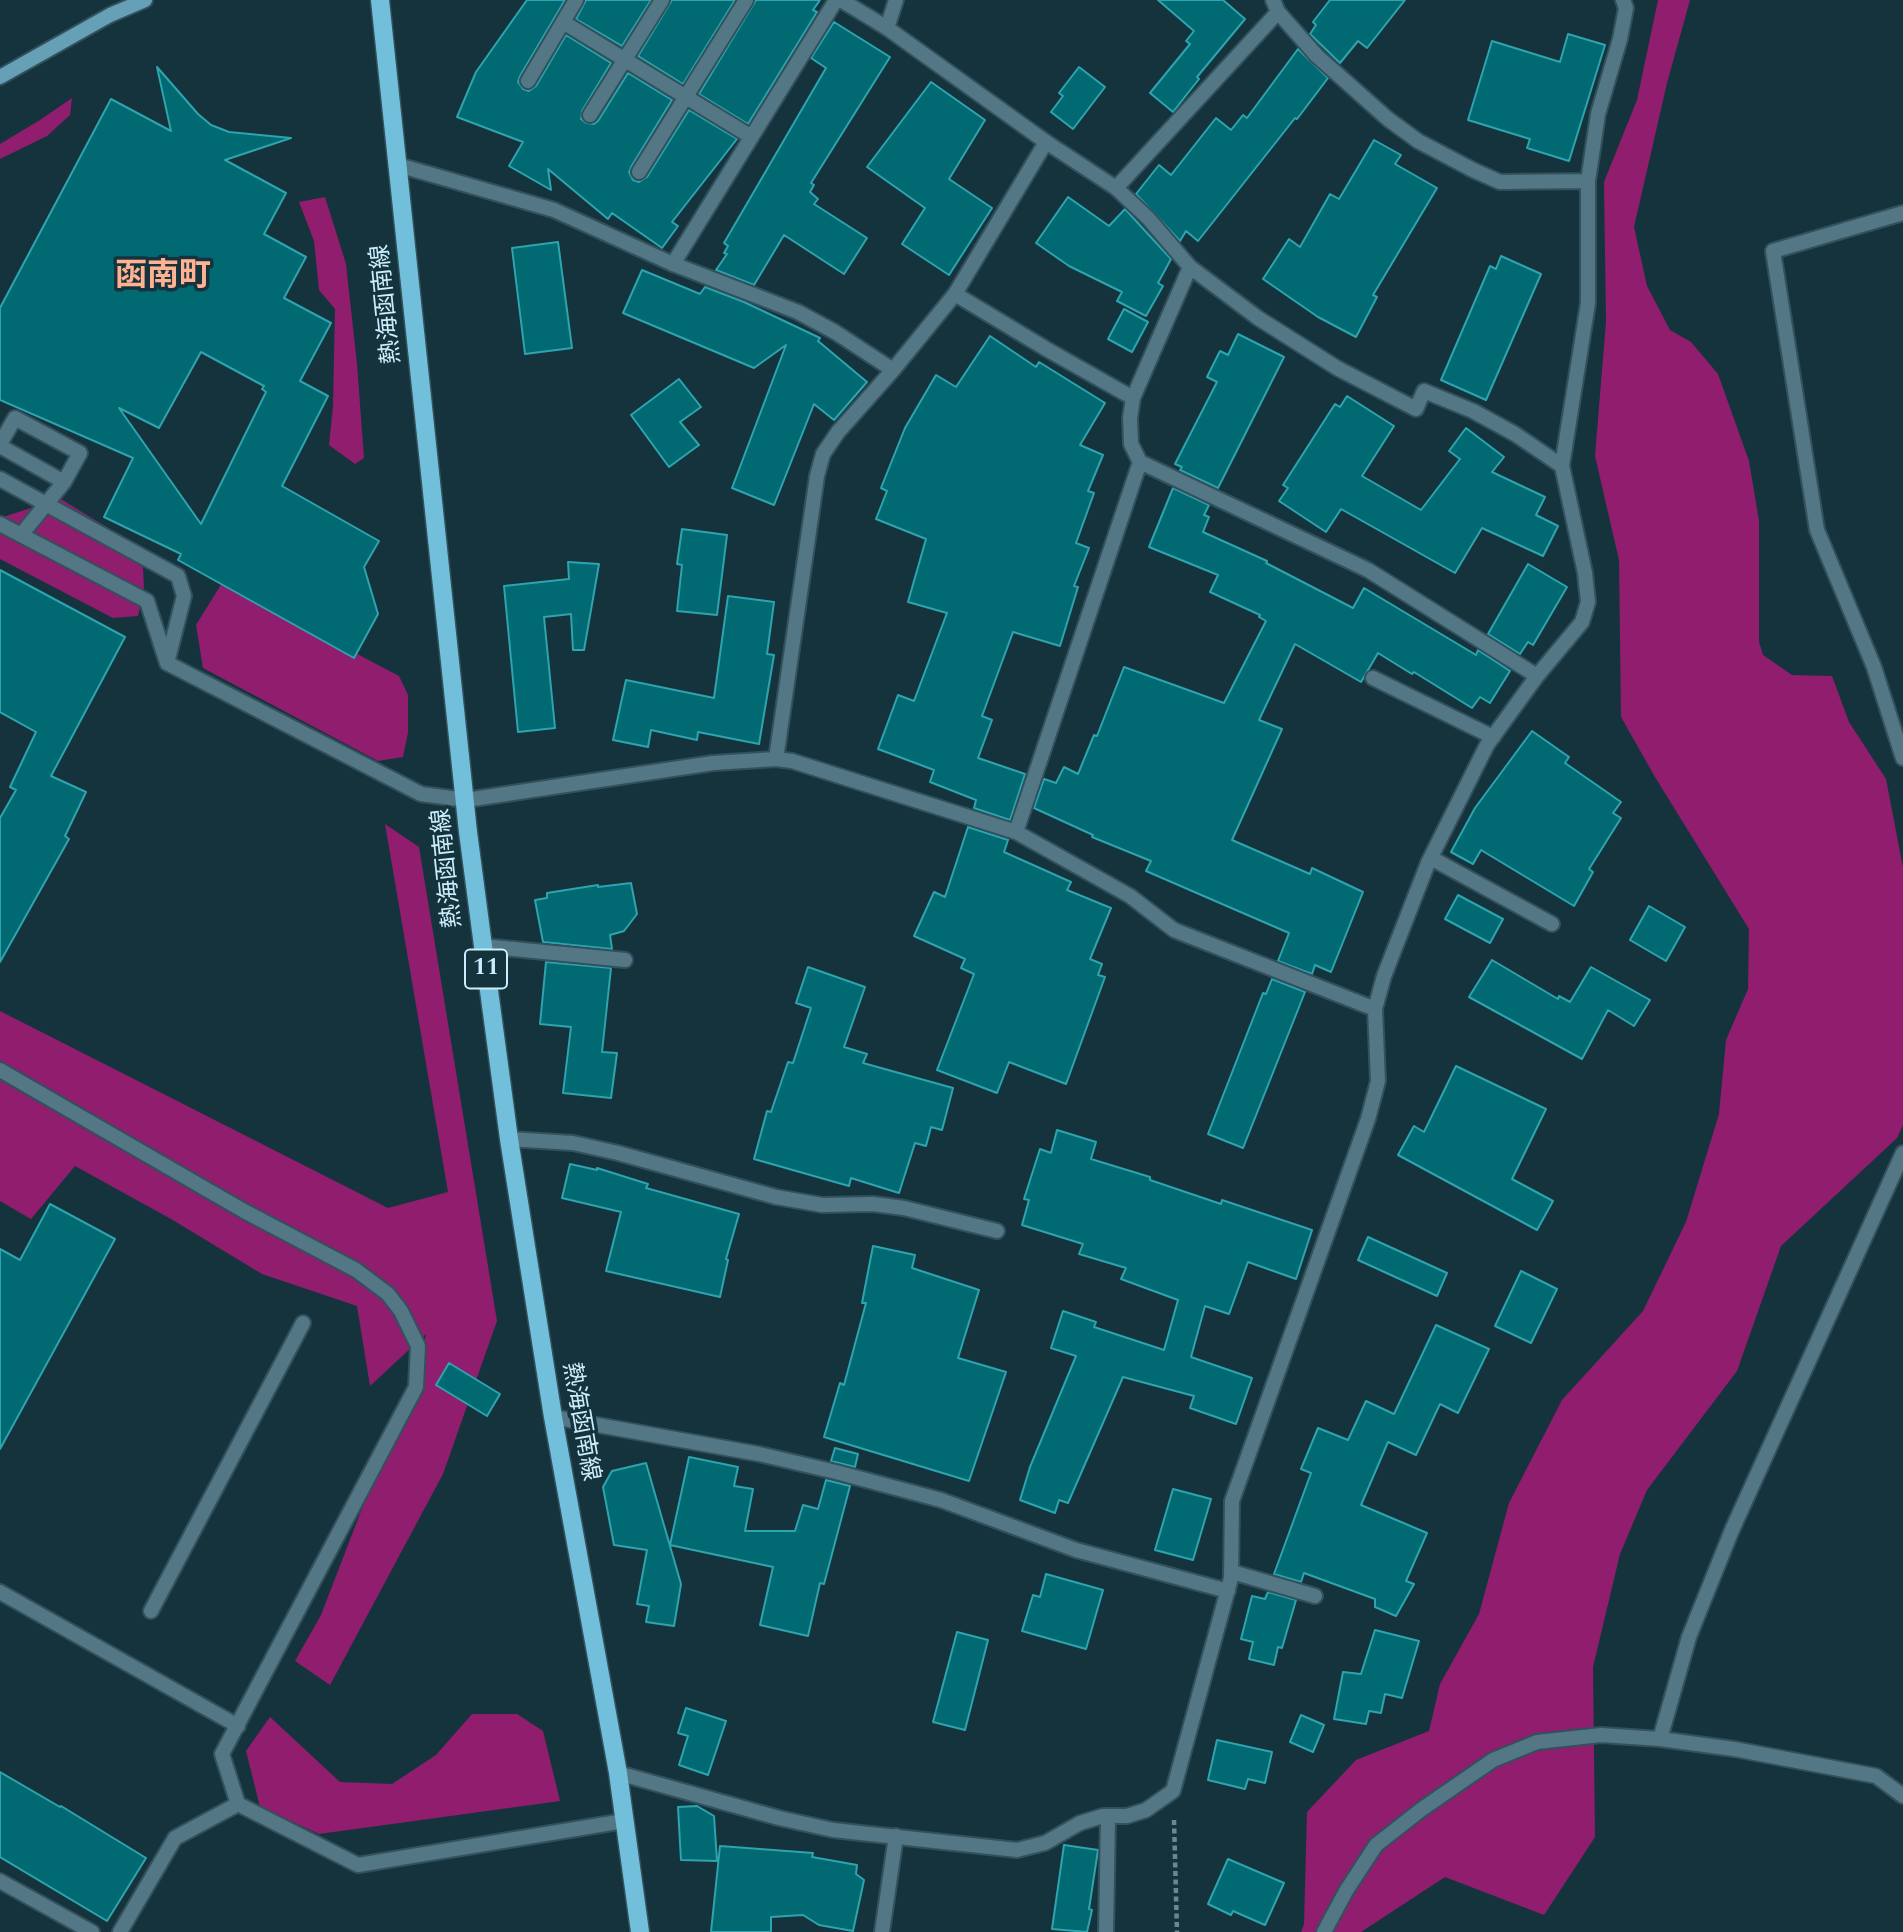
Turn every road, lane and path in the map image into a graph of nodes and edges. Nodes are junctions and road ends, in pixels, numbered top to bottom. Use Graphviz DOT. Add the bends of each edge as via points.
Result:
graph roads {
  1 [pos="145,0"];
  2 [pos="380,0"];
  3 [pos="576,0"];
  4 [pos="662,0"];
  5 [pos="746,0"];
  6 [pos="839,0"];
  7 [pos="896,0"];
  8 [pos="1623,0"];
  9 [pos="1276,6"];
  10 [pos="564,22"];
  11 [pos="887,28"];
  12 [pos="624,60"];
  13 [pos="0,77"];
  14 [pos="528,80"];
  15 [pos="686,96"];
  16 [pos="590,115"];
  17 [pos="750,136"];
  18 [pos="1046,142"];
  19 [pos="398,164"];
  20 [pos="639,172"];
  21 [pos="1588,181"];
  22 [pos="1116,188"];
  23 [pos="1903,213"];
  24 [pos="673,264"];
  25 [pos="1190,267"];
  26 [pos="955,293"];
  27 [pos="893,370"];
  28 [pos="1133,398"];
  29 [pos="0,445"];
  30 [pos="1140,462"];
  31 [pos="1562,466"];
  32 [pos="0,479"];
  33 [pos="64,482"];
  34 [pos="48,505"];
  35 [pos="0,524"];
  36 [pos="22,535"];
  37 [pos="167,663"];
  38 [pos="1537,676"];
  39 [pos="1373,678"];
  40 [pos="1493,737"];
  41 [pos="1903,758"];
  42 [pos="776,759"];
  43 [pos="466,800"];
  44 [pos="1016,832"];
  45 [pos="1431,858"];
  46 [pos="1552,924"];
  47 [pos="483,946"];
  48 [pos="625,960"];
  49 [pos="1375,1009"];
  50 [pos="0,1070"];
  51 [pos="509,1139"];
  52 [pos="1903,1153"];
  53 [pos="997,1231"];
  54 [pos="303,1323"];
  55 [pos="553,1417"];
  56 [pos="1231,1572"];
  57 [pos="1228,1591"];
  58 [pos="0,1592"];
  59 [pos="1315,1596"];
  60 [pos="151,1611"];
  61 [pos="238,1726"];
  62 [pos="1660,1739"];
  63 [pos="618,1773"];
  64 [pos="1173,1791"];
  65 [pos="1903,1796"];
  66 [pos="238,1804"];
  67 [pos="1108,1816"];
  68 [pos="624,1821"];
  69 [pos="896,1836"];
  70 [pos="0,1881"];
  71 [pos="92,1932"];
  72 [pos="120,1932"];
  73 [pos="640,1932"];
  74 [pos="882,1932"];
  75 [pos="1105,1932"];
  76 [pos="1177,1932"];
  77 [pos="1324,1932"];
  1 -- 13 [label="main road"];
  2 -- 19 [label="main road, 熱海函南線 / 11"];
  3 -- 10 [label="street"];
  4 -- 12 [label="street"];
  5 -- 15 [label="street"];
  6 -- 11 [label="street"];
  6 -- 17 [label="street"];
  7 -- 11 [label="street"];
  8 -- 21 [label="street" via="1626,8 1598,114"];
  9 -- 21 [label="street" via="1317,56 1418,141 1500,182"];
  9 -- 22 [label="street"];
  10 -- 12 [label="street"];
  10 -- 14 [label="street"];
  11 -- 18 [label="street"];
  12 -- 15 [label="street"];
  12 -- 16 [label="street"];
  15 -- 17 [label="street"];
  15 -- 20 [label="street"];
  17 -- 24 [label="street"];
  18 -- 22 [label="street"];
  18 -- 26 [label="street"];
  19 -- 24 [label="street" via="554,209"];
  19 -- 43 [label="main road, 熱海函南線 / 11"];
  21 -- 31 [label="street" via="1588,303"];
  22 -- 25 [label="street"];
  23 -- 41 [label="street" via="1773,251 1817,530 1874,667"];
  24 -- 27 [label="street" via="798,312"];
  25 -- 28 [label="street"];
  25 -- 31 [label="street" via="1258,318 1337,368 1416,409 1424,391 1473,411"];
  26 -- 27 [label="street"];
  26 -- 28 [label="street"];
  27 -- 42 [label="street" via="823,454"];
  28 -- 30 [label="street" via="1131,444"];
  29 -- 33 [label="street"];
  29 -- 33 [label="street" via="15,418 80,453"];
  30 -- 38 [label="street" via="1368,570"];
  30 -- 44 [label="street"];
  31 -- 38 [label="street" via="1588,602 1582,622"];
  32 -- 34 [label="street"];
  33 -- 34 [label="street"];
  34 -- 36 [label="street"];
  34 -- 37 [label="street" via="178,576 184,596"];
  35 -- 36 [label="street"];
  36 -- 37 [label="street" via="147,601"];
  37 -- 43 [label="street" via="421,794"];
  38 -- 40 [label="street"];
  39 -- 40 [label="street"];
  40 -- 45 [label="street"];
  42 -- 43 [label="street" via="713,763"];
  42 -- 44 [label="street"];
  43 -- 47 [label="main road, 熱海函南線 / 11"];
  44 -- 49 [label="street" via="1130,896 1174,930"];
  45 -- 46 [label="street"];
  45 -- 49 [label="street"];
  47 -- 48 [label="street"];
  47 -- 51 [label="main road, 熱海函南線 / 11"];
  49 -- 56 [label="street" via="1378,1081 1232,1501"];
  50 -- 61 [label="street" via="356,1270 388,1294 418,1346 416,1387"];
  51 -- 53 [label="street" via="573,1143 757,1193 822,1205 904,1208"];
  51 -- 55 [label="main road, 熱海函南線 / 11"];
  52 -- 62 [label="street" via="1732,1530 1689,1637"];
  54 -- 60 [label="street"];
  55 -- 57 [label="street" via="836,1472 941,1500 1076,1550"];
  55 -- 63 [label="main road, 熱海函南線 / 11"];
  56 -- 57 [label="street"];
  56 -- 59 [label="street"];
  57 -- 64 [label="street"];
  58 -- 61 [label="street"];
  61 -- 66 [label="street" via="222,1754"];
  62 -- 65 [label="street" via="1876,1776"];
  62 -- 77 [label="street" via="1601,1735 1537,1742 1493,1760 1376,1845"];
  63 -- 68 [label="main road, 熱海函南線 / 11"];
  63 -- 69 [label="street" via="779,1818 833,1830"];
  64 -- 67 [label="street" via="1146,1810"];
  64 -- 76 [label="path"];
  66 -- 68 [label="street" via="358,1865"];
  66 -- 72 [label="street" via="175,1838"];
  67 -- 69 [label="street" via="1017,1850"];
  67 -- 75 [label="street"];
  68 -- 73 [label="main road, 熱海函南線 / 11"];
  69 -- 74 [label="street"];
  70 -- 71 [label="street"];
}
